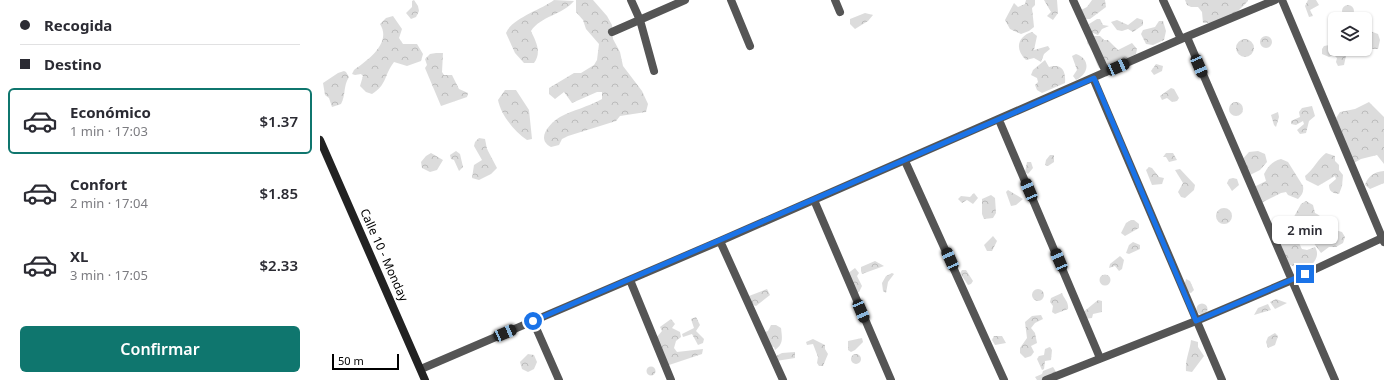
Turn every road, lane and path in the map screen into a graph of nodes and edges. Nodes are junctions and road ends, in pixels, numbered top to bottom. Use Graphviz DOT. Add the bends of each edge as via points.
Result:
graph roads {
  1 [pos="631,0"];
  2 [pos="685,0"];
  3 [pos="731,0"];
  4 [pos="835,0"];
  5 [pos="1073,0"];
  6 [pos="1163,0"];
  7 [pos="1282,0"];
  8 [pos="1269,1"];
  9 [pos="840,12"];
  10 [pos="640,20"];
  11 [pos="612,32"];
  12 [pos="1184,38"];
  13 [pos="750,46"];
  14 [pos="654,71"];
  15 [pos="1106,72"];
  16 [pos="1094,78"];
  17 [pos="999,120"];
  18 [pos="320,140"];
  19 [pos="905,161"];
  20 [pos="814,200"];
  21 [pos="1383,239"];
  22 [pos="720,242"];
  23 [pos="630,280"];
  24 [pos="1292,280"];
  25 [pos="533,321"];
  26 [pos="1196,321"];
  27 [pos="1100,358"];
  28 [pos="421,369"];
  29 [pos="425,380"];
  30 [pos="559,380"];
  31 [pos="671,380"];
  32 [pos="783,380"];
  33 [pos="890,380"];
  34 [pos="1004,380"];
  35 [pos="1046,380"];
  36 [pos="1222,380"];
  37 [pos="1335,380"];
  1 -- 10 [label="street"];
  2 -- 10 [label="street"];
  3 -- 13 [label="street"];
  4 -- 9 [label="street"];
  5 -- 15 [label="street"];
  6 -- 12 [label="street"];
  7 -- 21 [label="street"];
  8 -- 12 [label="street"];
  10 -- 11 [label="street"];
  10 -- 14 [label="street"];
  12 -- 15 [label="street"];
  12 -- 24 [label="street"];
  15 -- 16 [label="street"];
  16 -- 17 [label="street"];
  16 -- 26 [label="street"];
  17 -- 19 [label="street"];
  17 -- 27 [label="street"];
  18 -- 28 [label="street, Calle 10 - Monday"];
  19 -- 20 [label="street"];
  19 -- 34 [label="street"];
  20 -- 22 [label="street"];
  20 -- 33 [label="street"];
  21 -- 24 [label="street"];
  22 -- 23 [label="street"];
  22 -- 32 [label="street"];
  23 -- 25 [label="street"];
  23 -- 31 [label="street"];
  24 -- 26 [label="street"];
  24 -- 37 [label="street"];
  25 -- 28 [label="street"];
  25 -- 30 [label="street"];
  26 -- 27 [label="street"];
  26 -- 36 [label="street"];
  27 -- 35 [label="street"];
  28 -- 29 [label="street, Calle 10 - Monday"];
}
